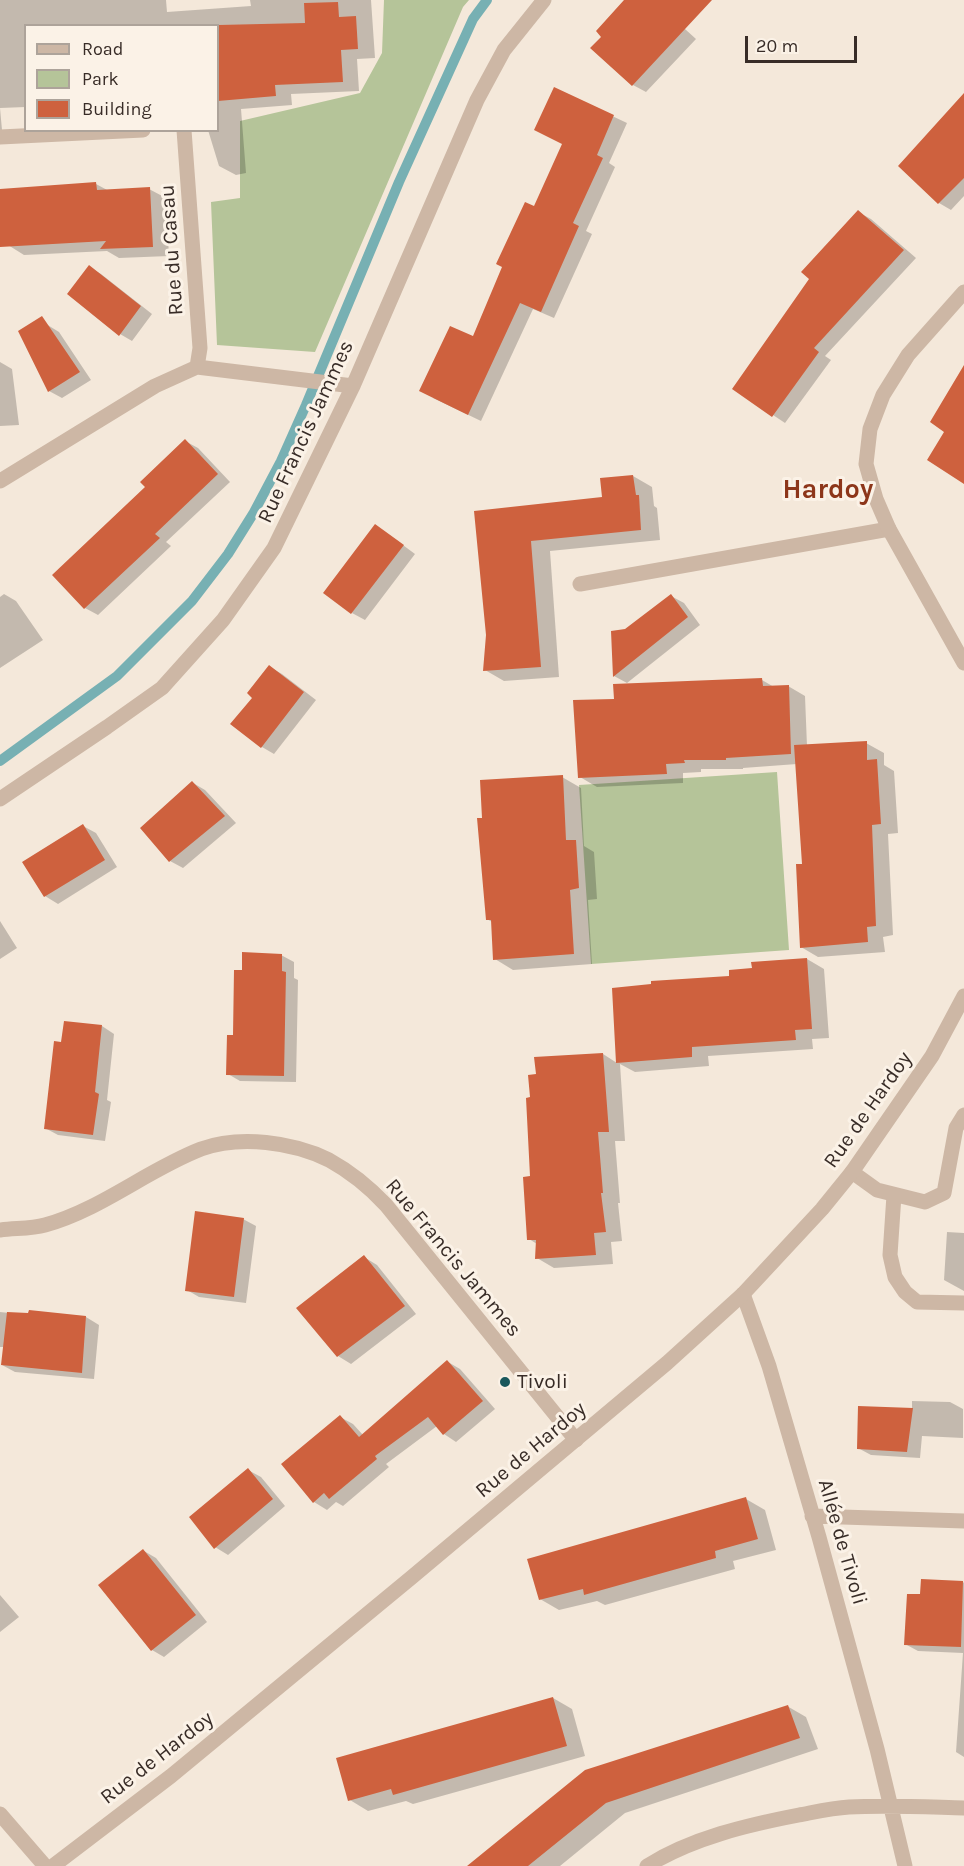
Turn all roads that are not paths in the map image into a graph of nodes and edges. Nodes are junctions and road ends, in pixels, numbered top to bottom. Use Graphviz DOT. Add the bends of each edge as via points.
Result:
graph roads {
  1 [pos="544,0"];
  2 [pos="102,132"];
  3 [pos="184,132"];
  4 [pos="0,137"];
  5 [pos="964,291"];
  6 [pos="197,367"];
  7 [pos="353,386"];
  8 [pos="0,481"];
  9 [pos="889,529"];
  10 [pos="580,584"];
  11 [pos="964,663"];
  12 [pos="0,798"];
  13 [pos="964,996"];
  14 [pos="964,1115"];
  15 [pos="852,1172"];
  16 [pos="894,1195"];
  17 [pos="0,1230"];
  18 [pos="743,1294"];
  19 [pos="964,1303"];
  20 [pos="576,1440"];
  21 [pos="812,1516"];
  22 [pos="964,1521"];
  23 [pos="890,1806"];
  24 [pos="964,1809"];
  25 [pos="0,1814"];
  26 [pos="45,1866"];
  27 [pos="53,1866"];
  28 [pos="647,1866"];
  29 [pos="905,1866"];
  1 -- 7 [label="street, Rue Francis Jammes" via="504,50 477,100"];
  2 -- 4 [label="street"];
  3 -- 6 [label="street, Rue du Casau" via="200,348"];
  5 -- 9 [label="street" via="908,354 883,395 870,429 866,464"];
  6 -- 7 [label="street"];
  6 -- 8 [label="street" via="155,386"];
  7 -- 12 [label="street, Rue Francis Jammes" via="274,548 223,620 162,688"];
  9 -- 10 [label="street"];
  9 -- 11 [label="street"];
  13 -- 15 [label="street, Rue de Hardoy" via="932,1056"];
  14 -- 16 [label="street" via="956,1128 944,1193 925,1202"];
  15 -- 16 [label="street" via="877,1190"];
  15 -- 18 [label="street, Rue de Hardoy"];
  16 -- 19 [label="street" via="890,1255 895,1277 917,1302"];
  17 -- 20 [label="street, Rue Francis Jammes" via="44,1226 95,1206 202,1149 241,1141 282,1143 329,1160 386,1205"];
  18 -- 20 [label="street, Rue de Hardoy"];
  18 -- 21 [label="street, Allée de Tivoli" via="770,1366"];
  20 -- 27 [label="street, Rue de Hardoy" via="171,1776"];
  21 -- 22 [label="street"];
  21 -- 23 [label="street, Allée de Tivoli"];
  23 -- 24 [label="street"];
  23 -- 28 [label="street" via="846,1807 752,1824 669,1852"];
  23 -- 29 [label="street, Allée de Tivoli"];
  25 -- 26 [label="street"];
}
